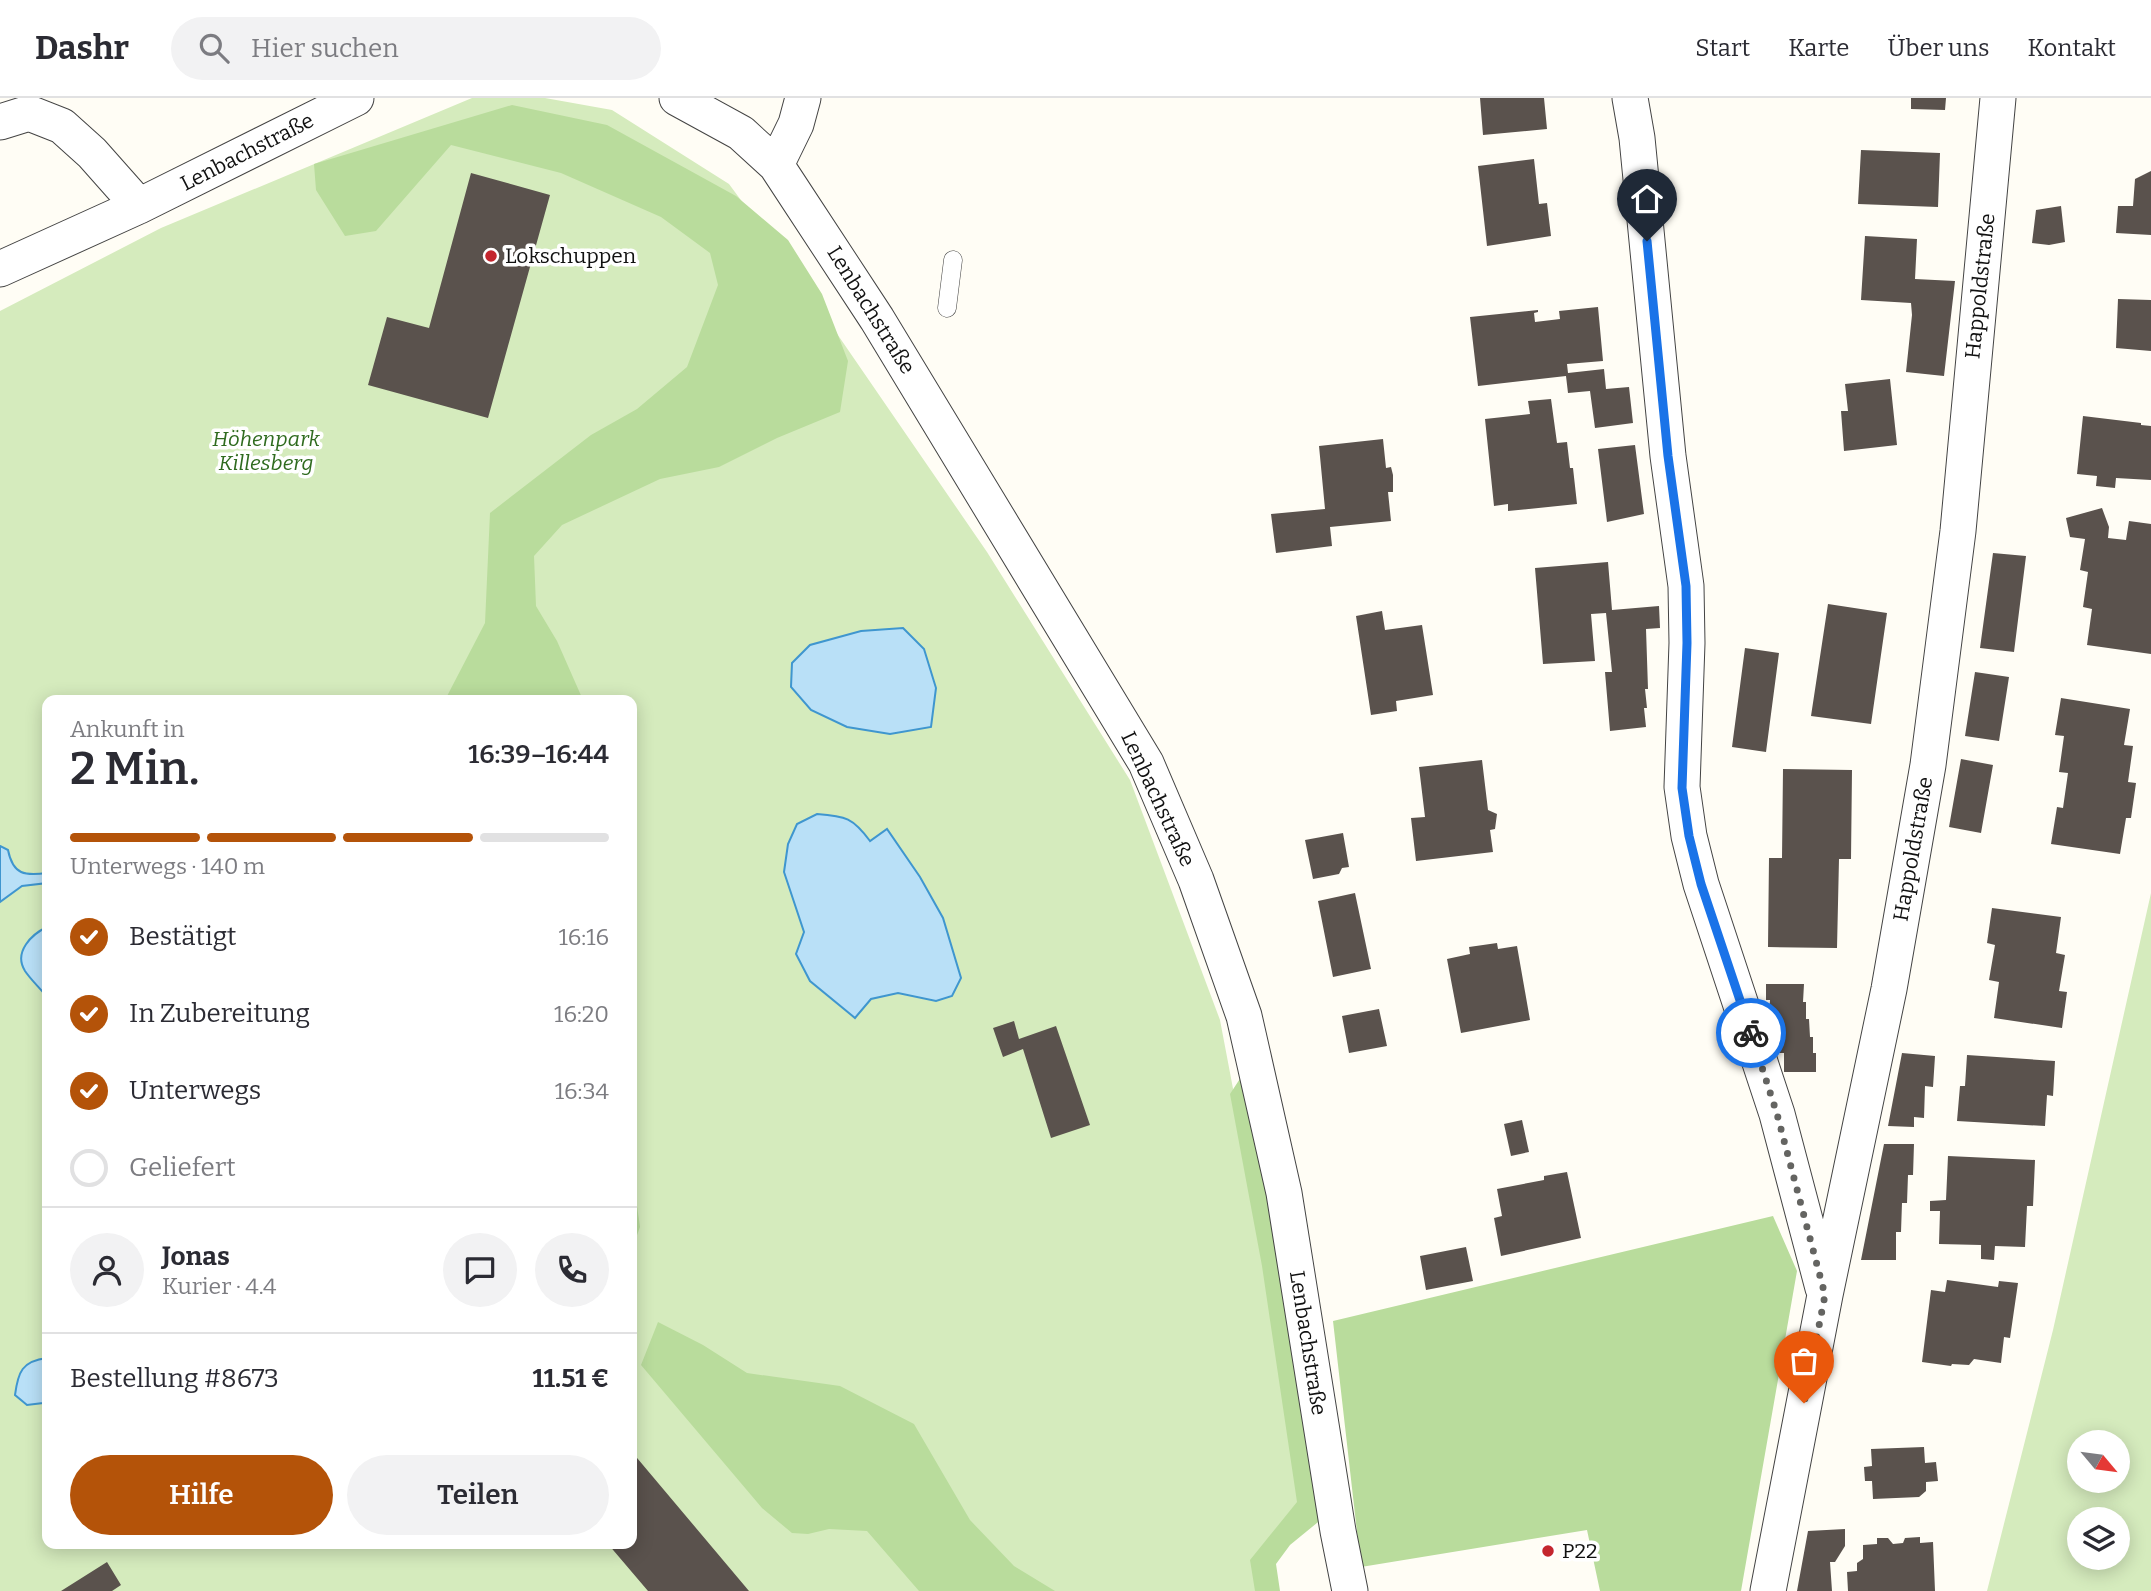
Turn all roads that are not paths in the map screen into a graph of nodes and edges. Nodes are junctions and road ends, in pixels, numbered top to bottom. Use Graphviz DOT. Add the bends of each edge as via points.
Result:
graph roads {
  1 [pos="356,98"];
  2 [pos="677,98"];
  3 [pos="803,98"];
  4 [pos="1630,98"];
  5 [pos="1998,98"];
  6 [pos="0,122"];
  7 [pos="776,165"];
  8 [pos="139,206"];
  9 [pos="953,260"];
  10 [pos="0,270"];
  11 [pos="947,308"];
  12 [pos="1825,1295"];
  13 [pos="1350,1591"];
  14 [pos="1768,1591"];
  1 -- 8 [label="street, Lenbachstraße"];
  2 -- 7 [label="street, Lenbachstraße" via="741,133"];
  3 -- 7 [label="street"];
  4 -- 12 [label="street" via="1686,586 1682,788 1689,836 1777,1114"];
  5 -- 12 [label="street, Happoldstraße" via="1958,531 1928,765 1889,989"];
  6 -- 8 [label="street" via="29,113 62,126"];
  7 -- 13 [label="street, Lenbachstraße" via="884,331 1146,763 1196,880 1244,1016 1284,1193"];
  8 -- 10 [label="street, Lenbachstraße"];
  9 -- 11 [label="lane"];
  12 -- 14 [label="street, Happoldstraße"];
}
